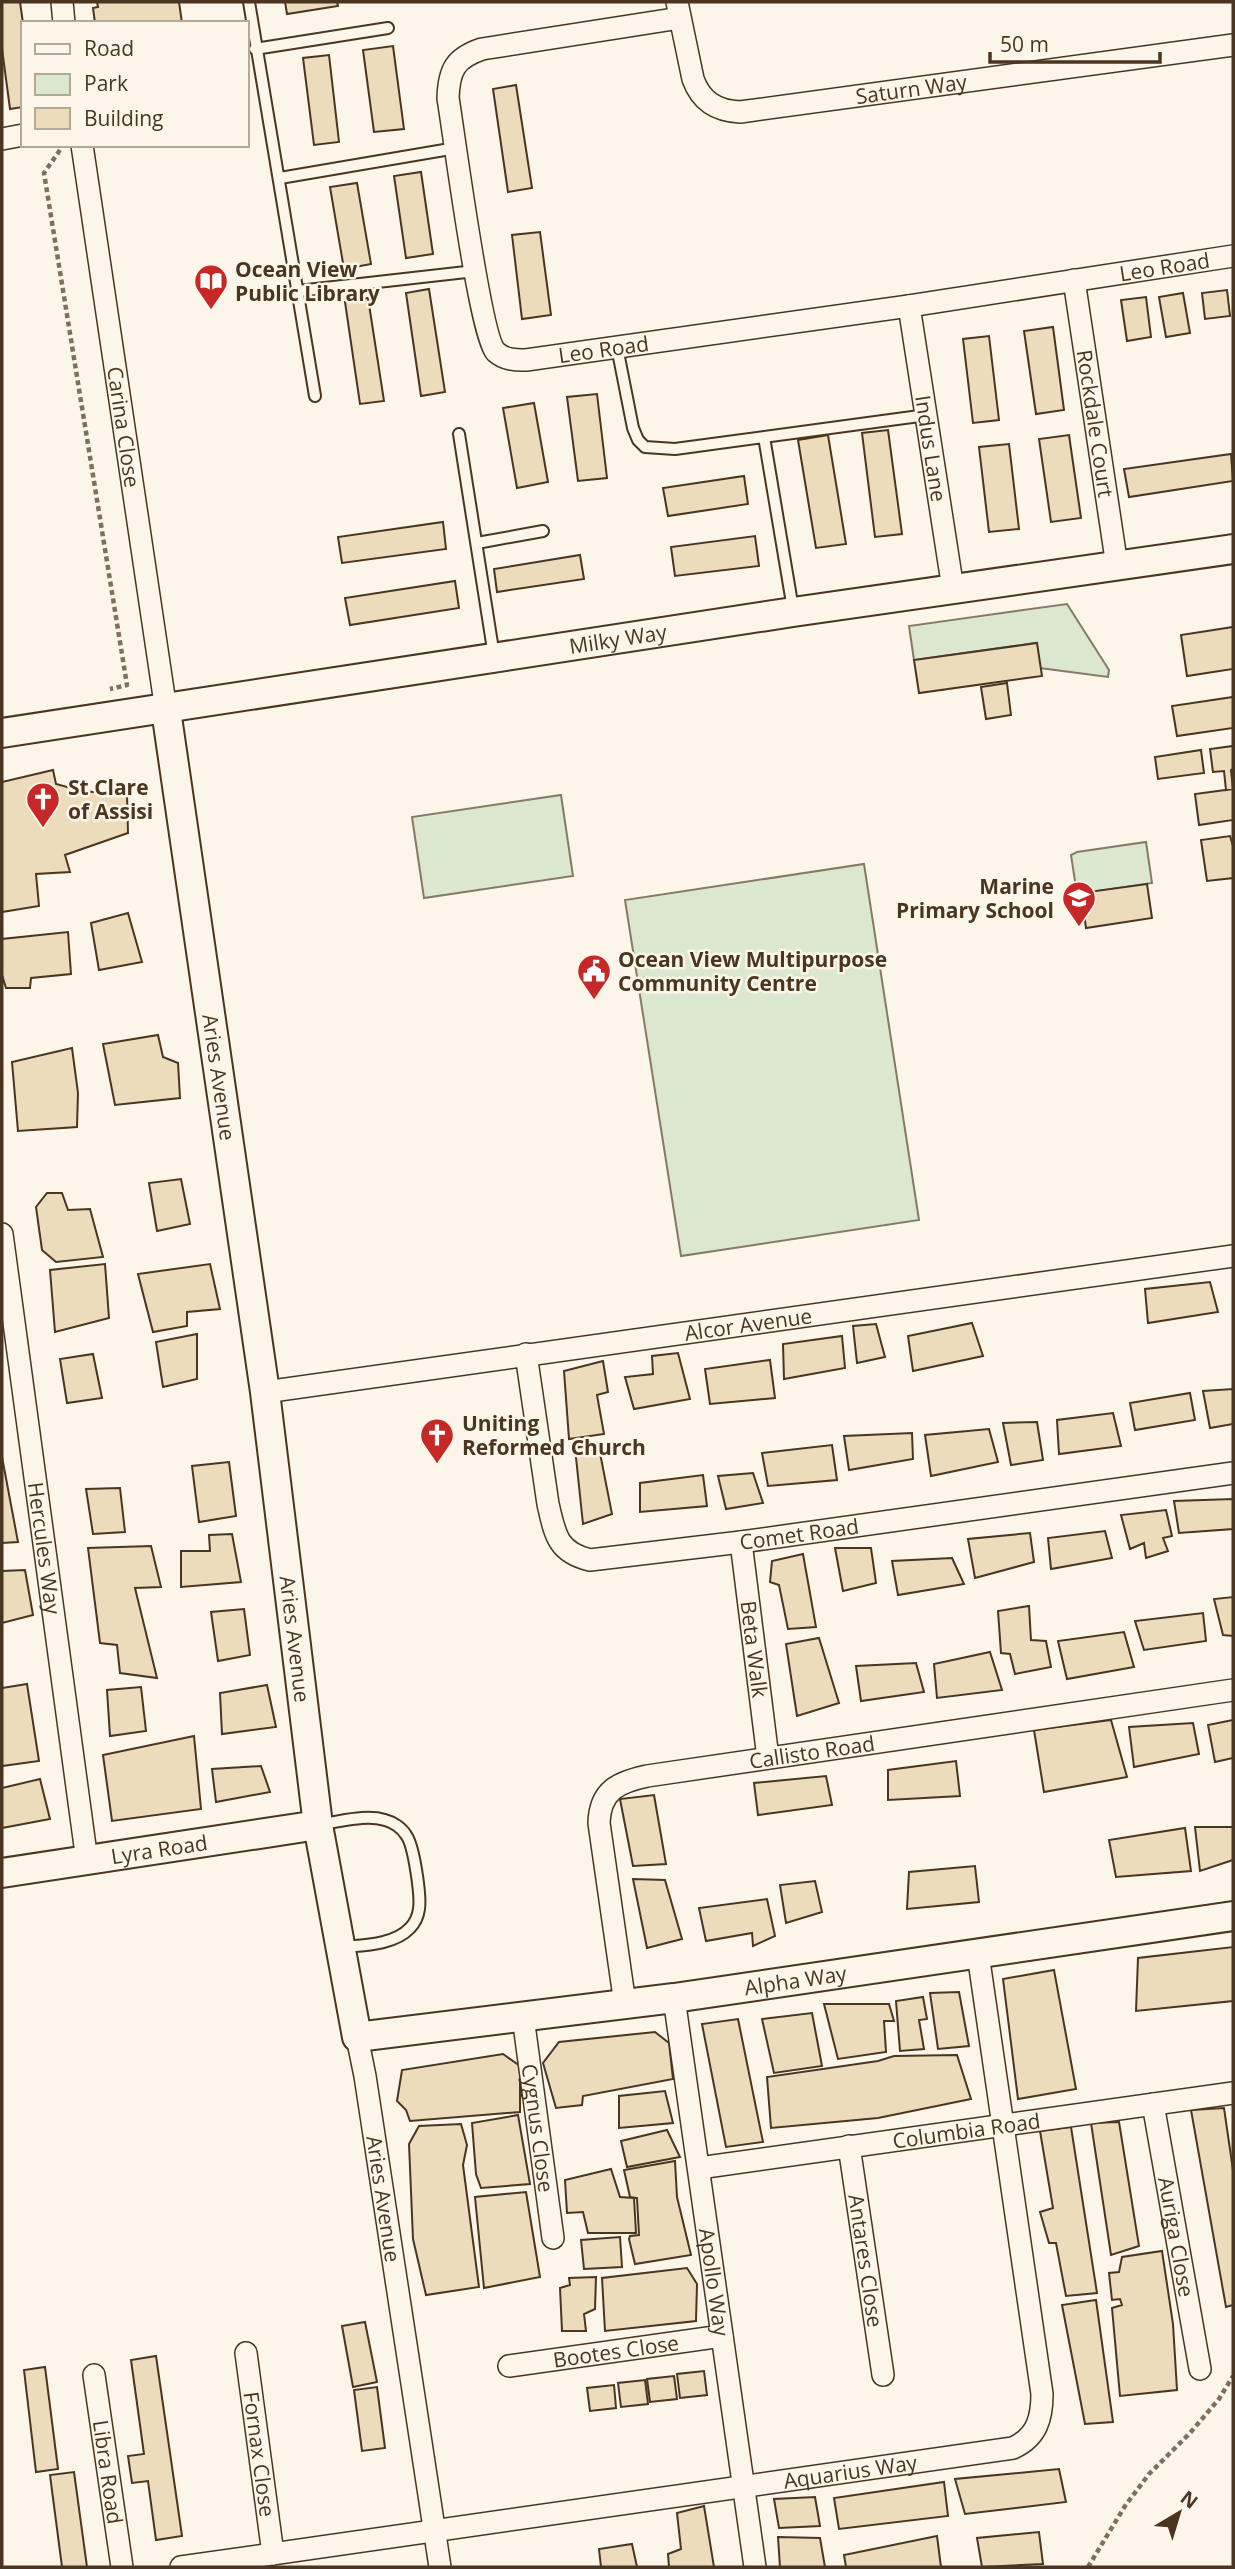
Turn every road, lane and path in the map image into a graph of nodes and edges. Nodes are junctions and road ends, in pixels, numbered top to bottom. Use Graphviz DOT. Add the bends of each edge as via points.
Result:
graph roads {
  1 [pos="62,2"];
  2 [pos="249,2"];
  3 [pos="678,10"];
  4 [pos="65,21"];
  5 [pos="388,28"];
  6 [pos="1233,45"];
  7 [pos="255,49"];
  8 [pos="21,135"];
  9 [pos="2,139"];
  10 [pos="61,147"];
  11 [pos="82,147"];
  12 [pos="456,148"];
  13 [pos="280,178"];
  14 [pos="1233,256"];
  15 [pos="475,271"];
  16 [pos="1074,280"];
  17 [pos="298,291"];
  18 [pos="909,306"];
  19 [pos="617,347"];
  20 [pos="315,396"];
  21 [pos="927,415"];
  22 [pos="459,434"];
  23 [pos="764,437"];
  24 [pos="543,531"];
  25 [pos="477,543"];
  26 [pos="1233,549"];
  27 [pos="1117,566"];
  28 [pos="953,589"];
  29 [pos="793,612"];
  30 [pos="494,659"];
  31 [pos="102,691"];
  32 [pos="166,710"];
  33 [pos="2,733"];
  34 [pos="2,1234"];
  35 [pos="1233,1256"];
  36 [pos="526,1354"];
  37 [pos="265,1392"];
  38 [pos="1233,1473"];
  39 [pos="741,1542"];
  40 [pos="1233,1690"];
  41 [pos="768,1758"];
  42 [pos="318,1825"];
  43 [pos="87,1861"];
  44 [pos="2,1873"];
  45 [pos="1233,1916"];
  46 [pos="340,1948"];
  47 [pos="978,1954"];
  48 [pos="674,1998"];
  49 [pos="625,2004"];
  50 [pos="523,2017"];
  51 [pos="357,2037"];
  52 [pos="1233,2093"];
  53 [pos="1153,2104"];
  54 [pos="1003,2123"];
  55 [pos="849,2146"];
  56 [pos="699,2168"];
  57 [pos="553,2238"];
  58 [pos="722,2336"];
  59 [pos="246,2353"];
  60 [pos="509,2366"];
  61 [pos="1200,2369"];
  62 [pos="94,2375"];
  63 [pos="883,2375"];
  64 [pos="1233,2376"];
  65 [pos="744,2487"];
  66 [pos="435,2530"];
  67 [pos="273,2554"];
  68 [pos="232,2564"];
  69 [pos="122,2567"];
  70 [pos="181,2567"];
  71 [pos="440,2567"];
  72 [pos="755,2567"];
  73 [pos="1088,2567"];
  1 -- 4 [label="street"];
  2 -- 7 [label="lane"];
  3 -- 6 [label="street, Saturn Way" via="697,91 715,107 740,112"];
  3 -- 12 [label="street, Leo Road" via="467,54 456,64 449,82"];
  5 -- 7 [label="lane"];
  7 -- 13 [label="lane"];
  8 -- 9 [label="street"];
  10 -- 31 [label="path" via="44,173 127,685"];
  11 -- 32 [label="street, Carina Close"];
  12 -- 13 [label="lane"];
  12 -- 15 [label="street, Leo Road"];
  13 -- 17 [label="lane"];
  14 -- 16 [label="street, Leo Road"];
  15 -- 17 [label="lane"];
  15 -- 19 [label="street, Leo Road" via="489,341 509,360"];
  16 -- 18 [label="street, Leo Road"];
  16 -- 27 [label="street, Rockdale Court"];
  17 -- 20 [label="lane"];
  18 -- 19 [label="street, Leo Road"];
  18 -- 21 [label="street, Indus Lane"];
  19 -- 23 [label="lane" via="633,428 645,447 675,449"];
  21 -- 23 [label="lane"];
  21 -- 28 [label="street, Indus Lane"];
  22 -- 25 [label="lane"];
  23 -- 29 [label="lane"];
  24 -- 25 [label="lane"];
  25 -- 30 [label="lane"];
  26 -- 27 [label="street, Milky Way"];
  27 -- 28 [label="street, Milky Way"];
  28 -- 29 [label="street, Milky Way"];
  29 -- 30 [label="street, Milky Way"];
  30 -- 32 [label="street, Milky Way"];
  32 -- 33 [label="street, Milky Way"];
  32 -- 37 [label="street, Aries Avenue"];
  34 -- 43 [label="street, Hercules Way"];
  35 -- 36 [label="street, Alcor Avenue"];
  36 -- 37 [label="street, Alcor Avenue"];
  36 -- 39 [label="street, Comet Road" via="548,1504 560,1544 569,1553 590,1560"];
  37 -- 42 [label="street, Aries Avenue"];
  38 -- 39 [label="street, Comet Road"];
  39 -- 41 [label="street, Beta Walk"];
  40 -- 41 [label="street, Callisto Road"];
  41 -- 49 [label="street, Callisto Road" via="634,1779 604,1798 599,1823"];
  42 -- 43 [label="street, Lyra Road"];
  42 -- 46 [label="street, Aries Avenue"];
  42 -- 46 [label="lane" via="384,1819 406,1834 411,1844 419,1907 416,1919 399,1937"];
  43 -- 44 [label="street, Lyra Road"];
  45 -- 47 [label="street, Alpha Way"];
  46 -- 51 [label="street, Aries Avenue"];
  47 -- 48 [label="street, Alpha Way"];
  47 -- 54 [label="street, Aquarius Way"];
  48 -- 49 [label="street, Alpha Way"];
  48 -- 56 [label="street, Apollo Way"];
  49 -- 50 [label="street, Alpha Way"];
  50 -- 51 [label="street, Alpha Way"];
  50 -- 57 [label="street, Cygnus Close"];
  51 -- 66 [label="street, Aries Avenue"];
  52 -- 53 [label="street, Columbia Road"];
  53 -- 54 [label="street, Columbia Road"];
  53 -- 61 [label="street, Auriga Close"];
  54 -- 55 [label="street, Columbia Road"];
  54 -- 65 [label="street, Aquarius Way" via="1042,2394 1042,2412 1032,2436 1013,2448"];
  55 -- 56 [label="street, Columbia Road"];
  55 -- 63 [label="street, Antares Close"];
  56 -- 58 [label="street, Apollo Way"];
  58 -- 60 [label="street, Bootes Close"];
  58 -- 65 [label="street, Apollo Way"];
  59 -- 67 [label="street, Fornax Close"];
  62 -- 69 [label="street, Libra Road"];
  64 -- 73 [label="path" via="1190,2433 1149,2474"];
  65 -- 66 [label="street, Aquarius Way"];
  65 -- 72 [label="street, Apollo Way"];
  66 -- 67 [label="street, Aquarius Way"];
  66 -- 71 [label="street, Aries Avenue"];
  67 -- 68 [label="street, Aquarius Way"];
  68 -- 70 [label="street, Aquarius Way"];
}
